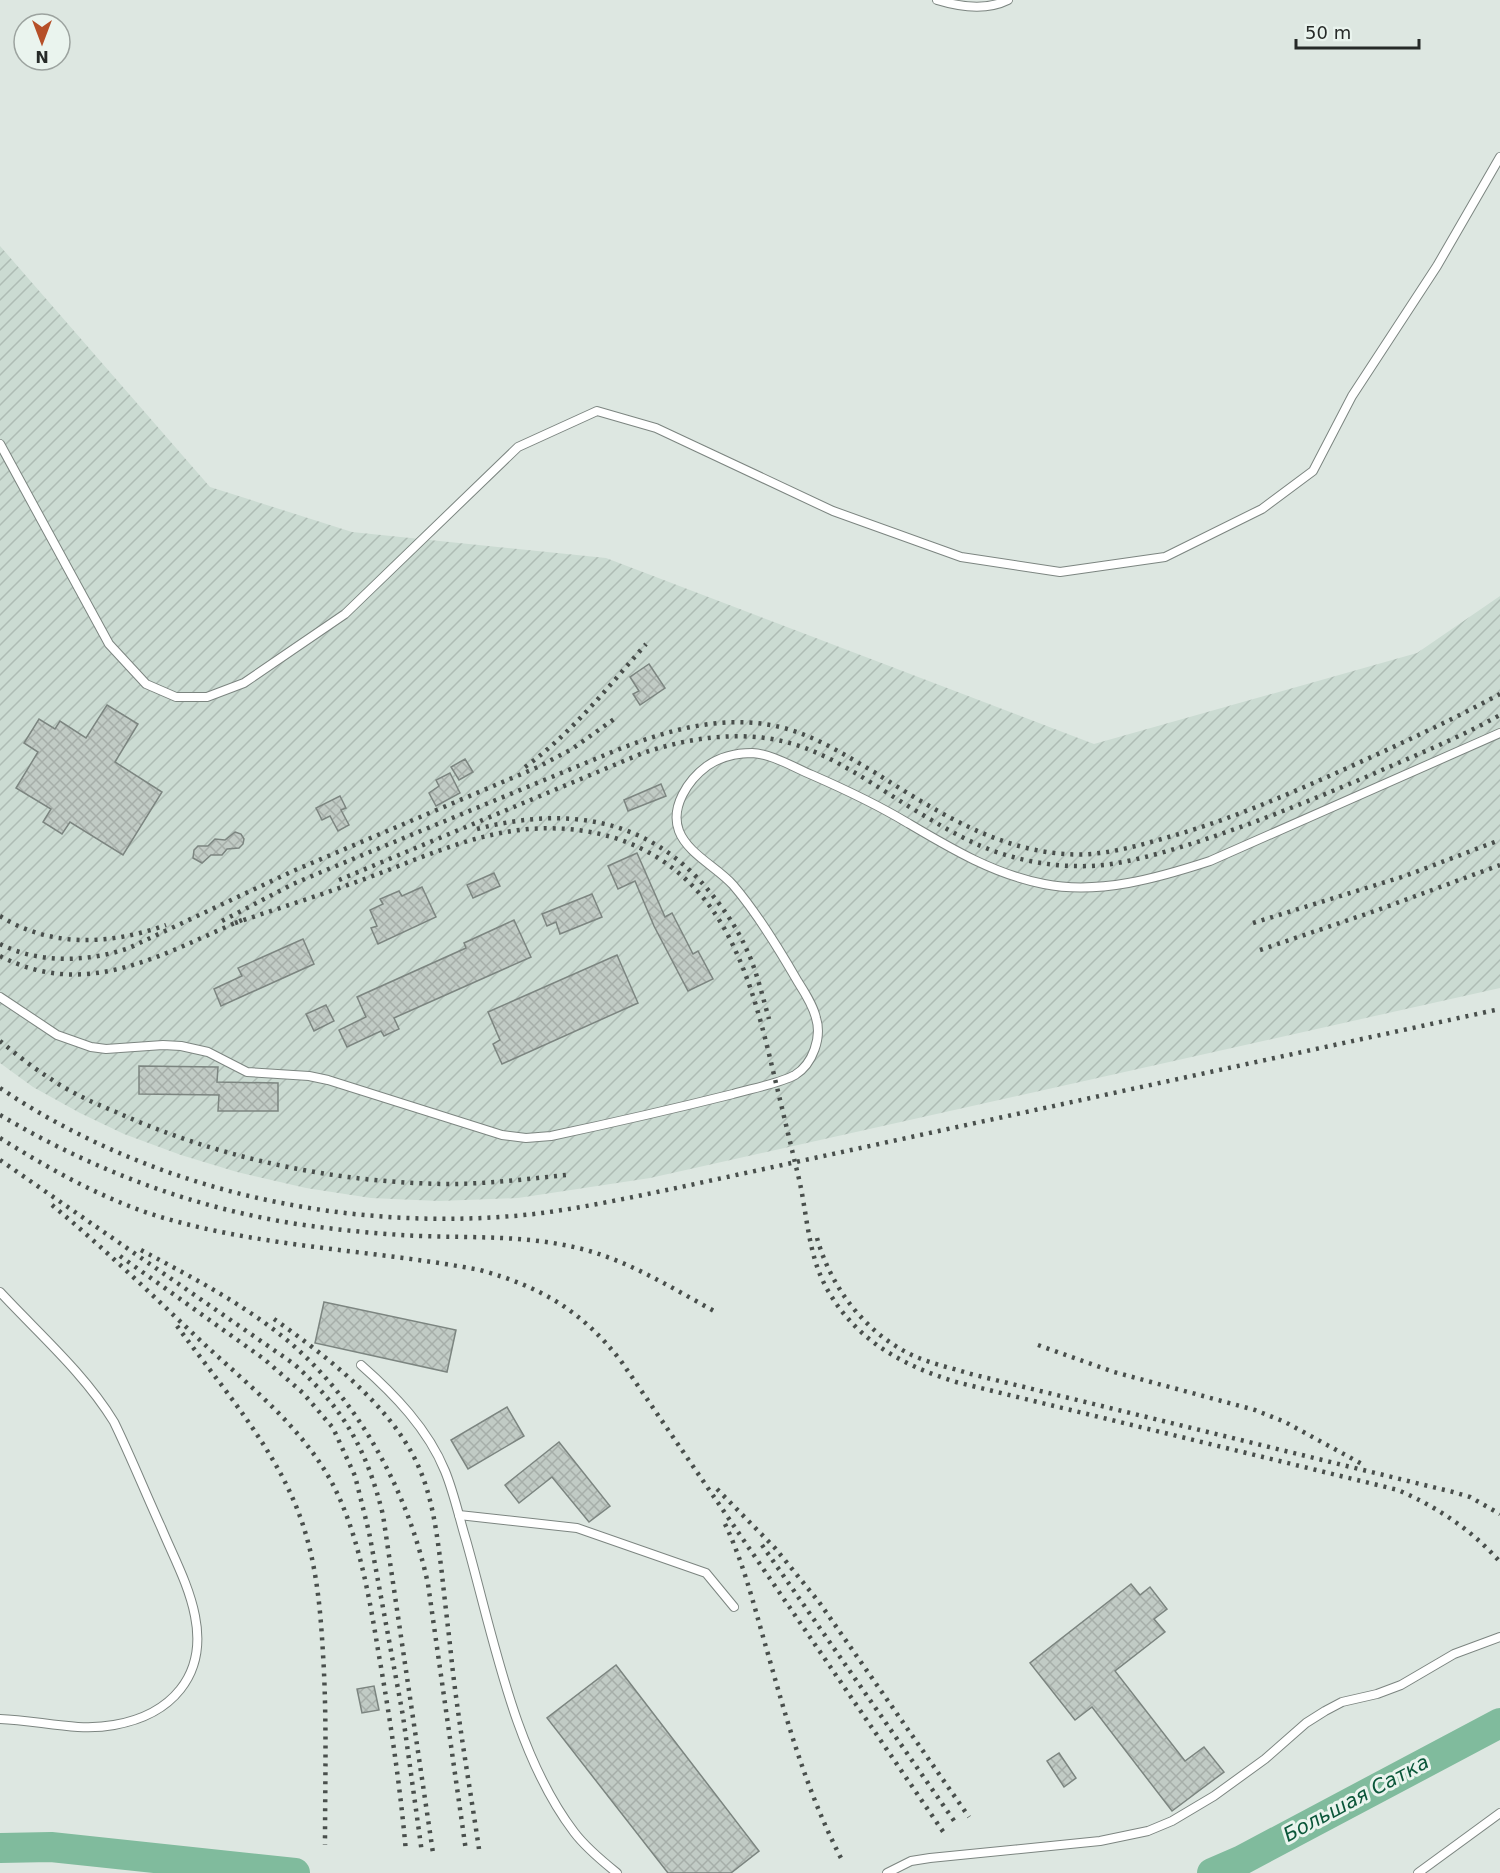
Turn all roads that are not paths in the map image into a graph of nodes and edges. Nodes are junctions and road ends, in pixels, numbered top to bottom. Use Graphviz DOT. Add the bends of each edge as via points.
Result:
graph roads {
  1 [pos="937,0"];
  2 [pos="1008,0"];
  3 [pos="1500,158"];
  4 [pos="0,444"];
  5 [pos="1500,733"];
  6 [pos="0,997"];
  7 [pos="0,1292"];
  8 [pos="361,1365"];
  9 [pos="459,1515"];
  10 [pos="734,1607"];
  11 [pos="1500,1637"];
  12 [pos="0,1719"];
  13 [pos="1500,1813"];
  14 [pos="617,1873"];
  15 [pos="887,1873"];
  16 [pos="1418,1873"];
  1 -- 2 [label="lane" via="973,8"];
  3 -- 4 [label="lane" via="1437,266 1352,396 1312,471 1262,509 1165,557 1060,572 961,557 833,512 656,428 597,411 518,447 345,614 318,633 244,683 207,697 176,697 146,684 109,644"];
  5 -- 6 [label="lane" via="1210,861 1172,873 1086,887 1029,880 977,862 838,786 767,756 753,753 720,759 687,786 678,808 679,831 690,847 739,892 808,998 818,1030 811,1058 795,1075 765,1085 551,1136 502,1135 328,1080 247,1072 208,1052 180,1046 91,1047 57,1035"];
  7 -- 12 [label="lane" via="86,1383 114,1422 188,1590 198,1630 196,1656 187,1681 171,1700 146,1716 96,1728"];
  8 -- 9 [label="lane" via="397,1399 432,1446 445,1470"];
  9 -- 10 [label="lane" via="577,1528 706,1573"];
  9 -- 14 [label="lane" via="502,1676 540,1773 576,1835"];
  11 -- 15 [label="lane" via="1454,1654 1401,1685 1342,1702 1325,1711 1195,1809 1148,1831 1100,1841 911,1861"];
  13 -- 16 [label="lane"];
}
